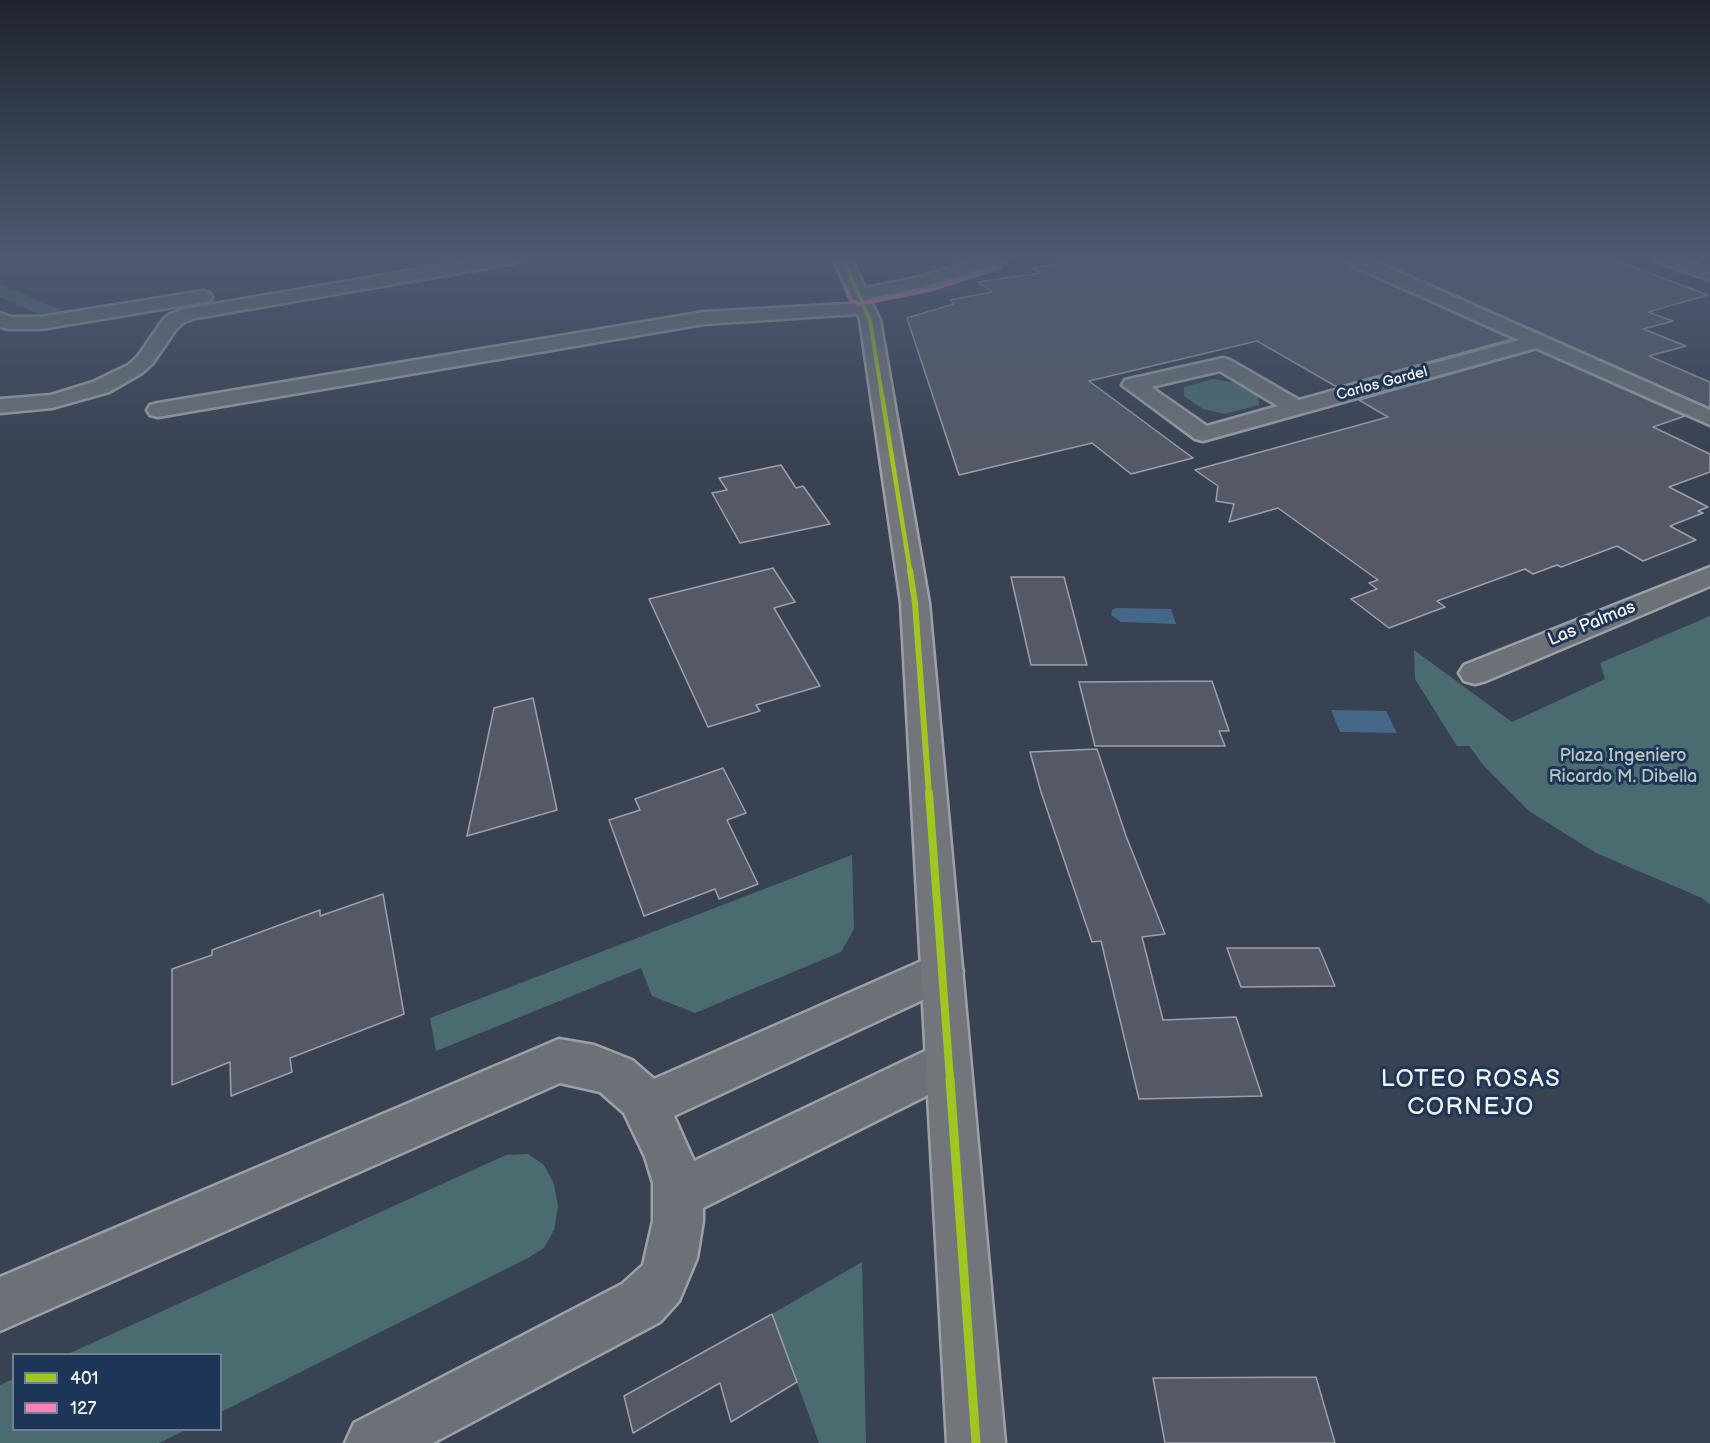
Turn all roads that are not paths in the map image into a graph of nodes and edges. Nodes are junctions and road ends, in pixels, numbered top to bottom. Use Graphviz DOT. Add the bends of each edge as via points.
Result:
graph roads {
  1 [pos="169,325"];
  2 [pos="660,325"];
  3 [pos="871,325"];
  4 [pos="1503,325"];
  5 [pos="1538,341"];
  6 [pos="0,406"];
  7 [pos="1296,408"];
  8 [pos="158,410"];
  9 [pos="1710,418"];
  10 [pos="1710,576"];
  11 [pos="1474,673"];
  12 [pos="942,971"];
  13 [pos="948,1062"];
  14 [pos="645,1106"];
  15 [pos="677,1195"];
  16 [pos="0,1304"];
  17 [pos="374,1443"];
  18 [pos="976,1443"];
  1 -- 6 [label="street" via="146,360 101,387 52,402"];
  2 -- 8 [label="street"];
  3 -- 12 [label="main road" via="915,603"];
  4 -- 5 [label="street"];
  5 -- 7 [label="street, Carlos Gardel"];
  5 -- 9 [label="street"];
  7 -- 7 [label="street, Carlos Gardel" via="1223,364 1133,386 1203,434"];
  10 -- 11 [label="street, Las Palmas"];
  12 -- 13 [label="main road"];
  12 -- 14 [label="street"];
  13 -- 15 [label="street"];
  13 -- 18 [label="main road"];
  14 -- 15 [label="street" via="667,1152"];
  14 -- 16 [label="street" via="640,1096 616,1077 594,1067 559,1061"];
  15 -- 17 [label="street" via="678,1221 671,1258 660,1284 641,1303"];
}
